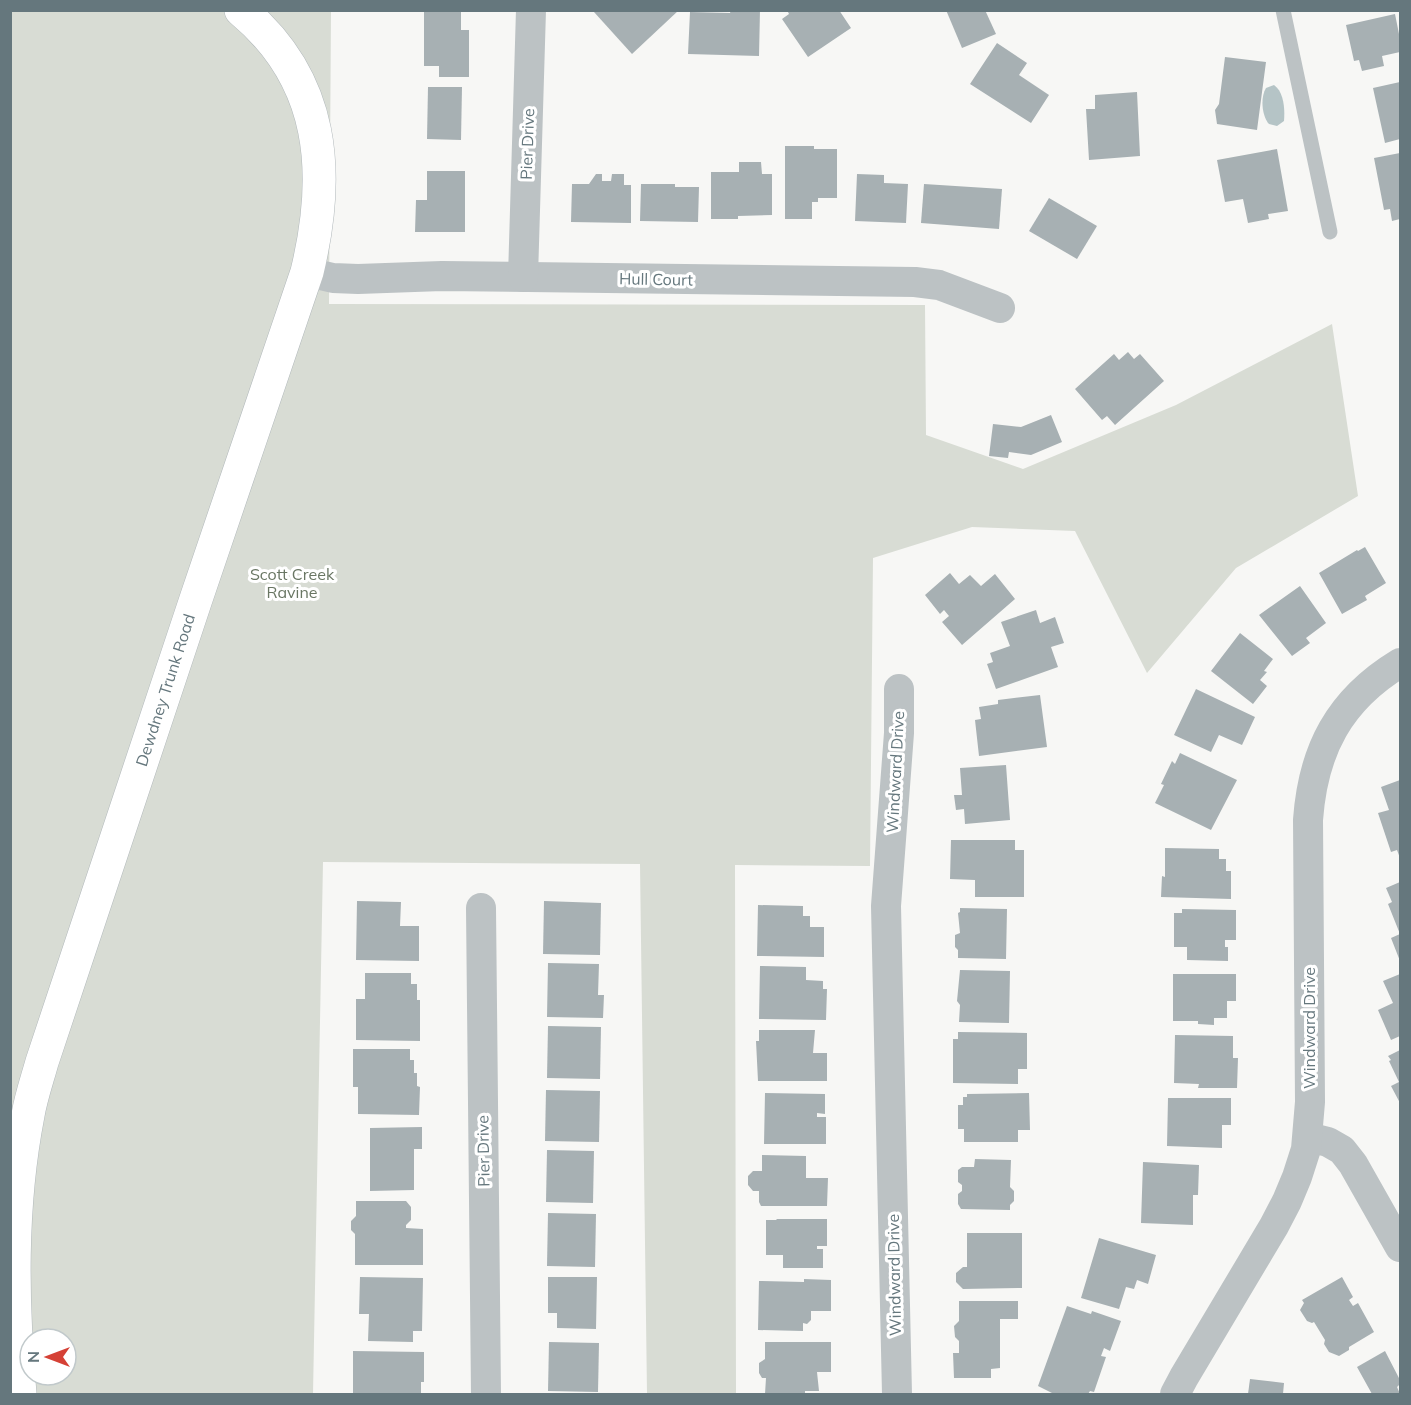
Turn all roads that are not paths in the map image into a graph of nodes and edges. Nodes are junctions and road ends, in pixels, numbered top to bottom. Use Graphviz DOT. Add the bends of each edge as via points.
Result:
graph roads {
  1 [pos="241,10"];
  2 [pos="531,10"];
  3 [pos="1283,10"];
  4 [pos="1329,232"];
  5 [pos="307,272"];
  6 [pos="523,277"];
  7 [pos="1000,308"];
  8 [pos="1401,663"];
  9 [pos="899,689"];
  10 [pos="481,908"];
  11 [pos="1308,1137"];
  12 [pos="1401,1247"];
  13 [pos="20,1395"];
  14 [pos="486,1395"];
  15 [pos="897,1395"];
  16 [pos="1175,1395"];
  1 -- 5 [label="main road, Dewdney Trunk Road" via="287,62 313,124 320,193"];
  2 -- 6 [label="street, Pier Drive"];
  3 -- 4 [label="lane"];
  5 -- 6 [label="street, Hull Court" via="358,279"];
  5 -- 13 [label="main road, Dewdney Trunk Road" via="28,1113 15,1213 14,1302"];
  6 -- 7 [label="street, Hull Court" via="915,282 939,285"];
  8 -- 11 [label="street, Windward Drive" via="1370,684 1343,715 1325,742 1310,792"];
  9 -- 15 [label="street, Windward Drive" via="886,906"];
  10 -- 14 [label="street, Pier Drive"];
  11 -- 12 [label="street" via="1342,1150"];
  11 -- 16 [label="street, Windward Drive" via="1297,1177 1274,1226"];
}
